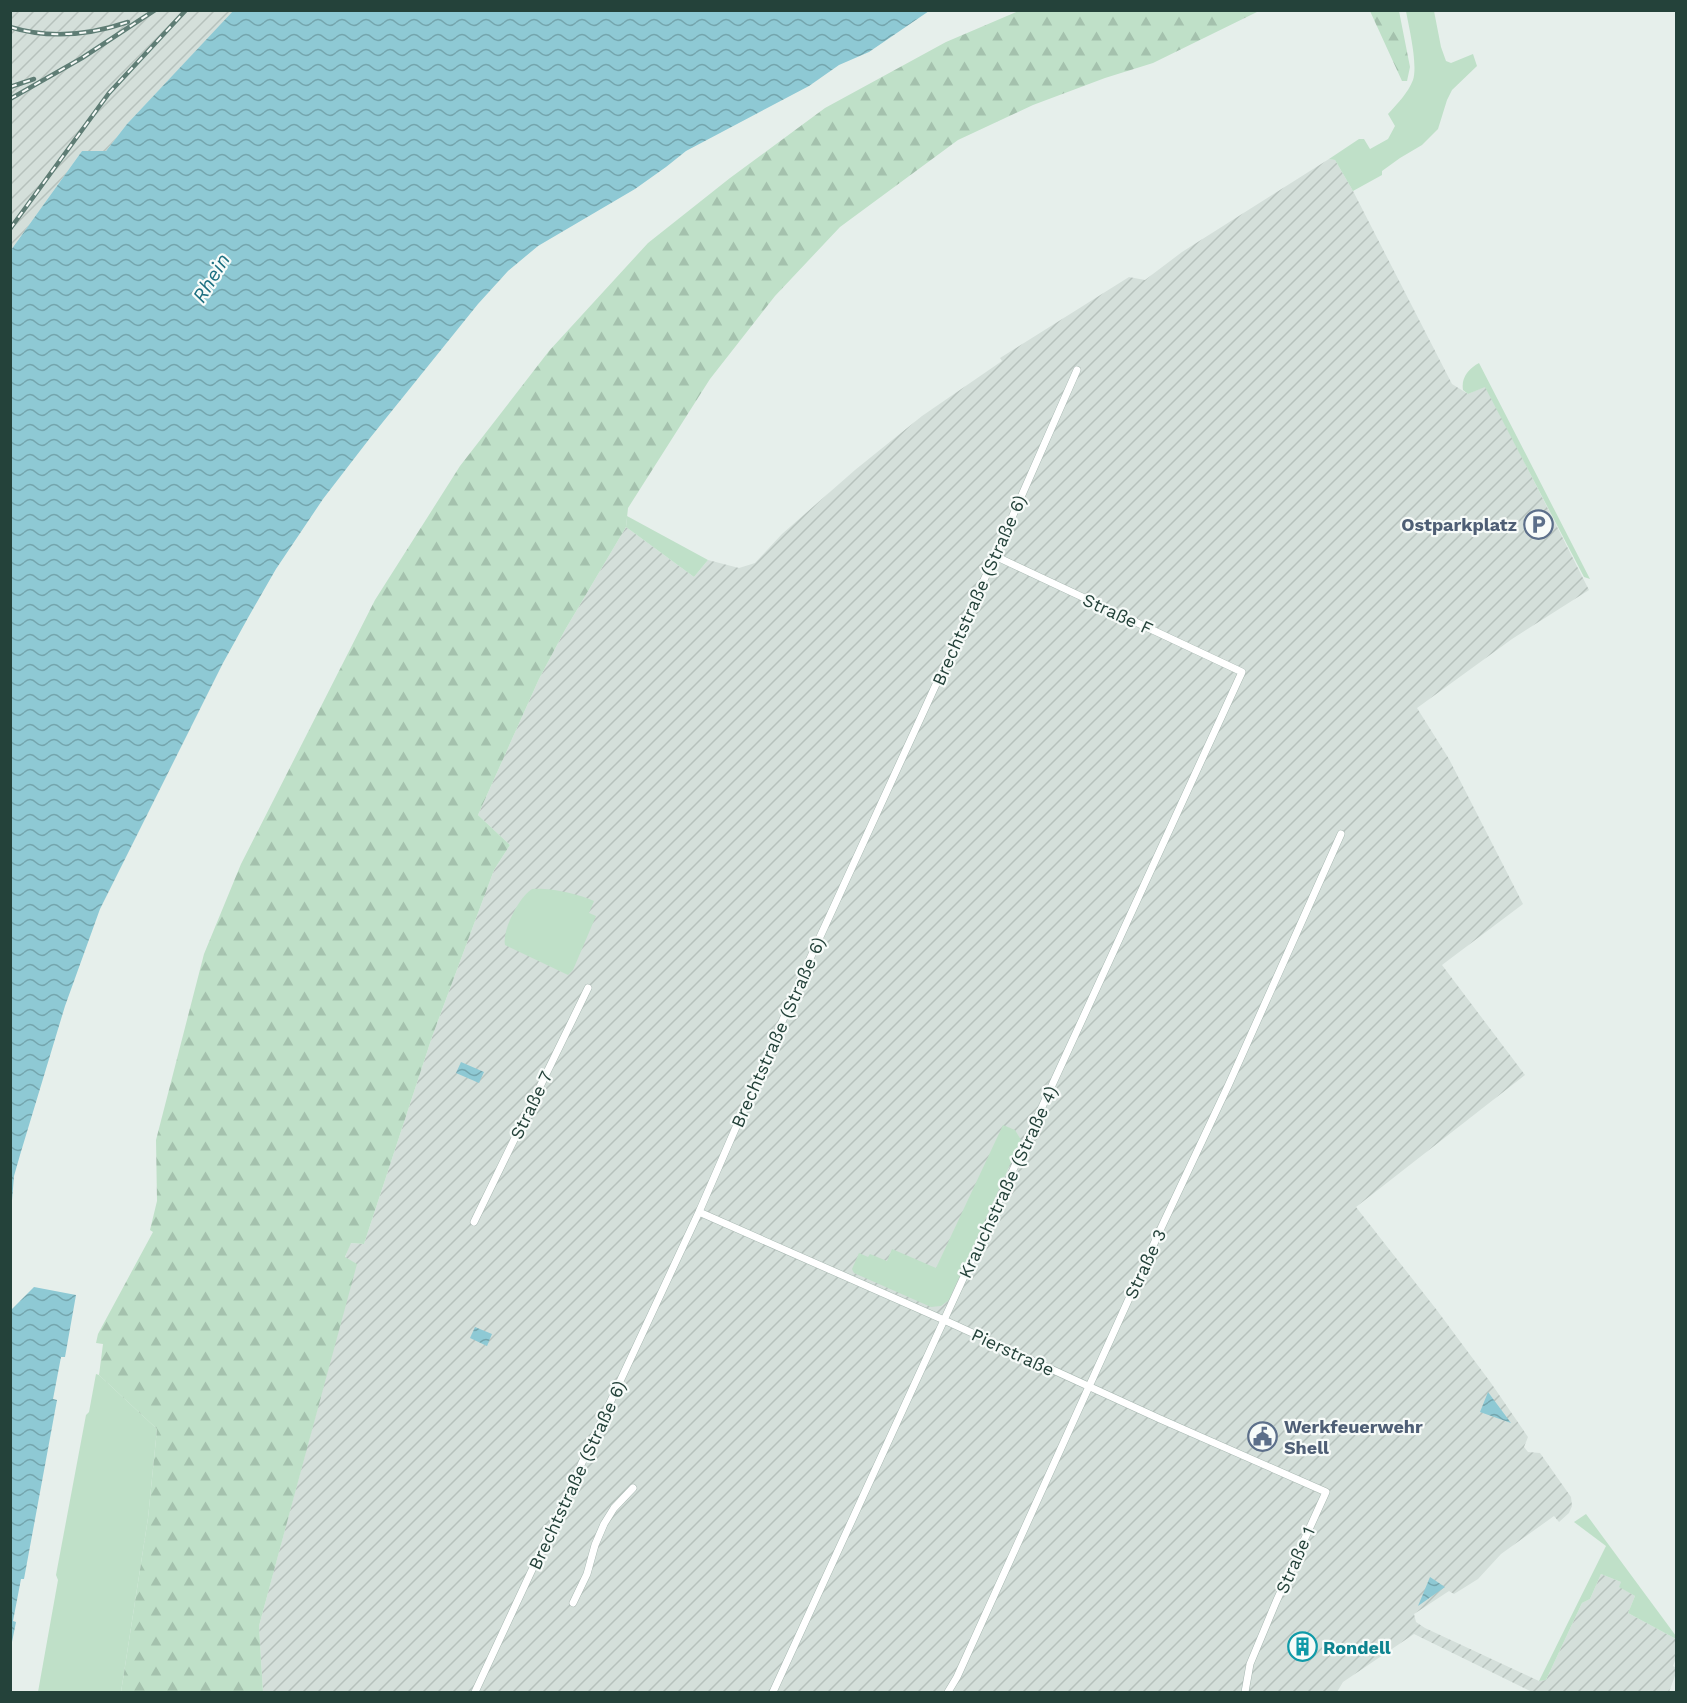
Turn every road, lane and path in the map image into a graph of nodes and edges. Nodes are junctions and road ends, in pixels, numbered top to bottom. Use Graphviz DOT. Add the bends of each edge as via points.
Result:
graph roads {
  1 [pos="1077,370"];
  2 [pos="995,556"];
  3 [pos="1242,672"];
  4 [pos="1341,834"];
  5 [pos="588,988"];
  6 [pos="699,1212"];
  7 [pos="474,1222"];
  8 [pos="944,1320"];
  9 [pos="1088,1386"];
  10 [pos="633,1488"];
  11 [pos="1326,1492"];
  12 [pos="573,1603"];
  13 [pos="475,1692"];
  14 [pos="773,1692"];
  15 [pos="948,1692"];
  16 [pos="1245,1692"];
  1 -- 2 [label="street, Brechtstraße (Straße 6)"];
  2 -- 3 [label="street, Straße F"];
  2 -- 6 [label="street, Brechtstraße (Straße 6)" via="802,976"];
  3 -- 8 [label="street, Krauchstraße (Straße 4)"];
  4 -- 9 [label="street, Straße 3"];
  5 -- 7 [label="street, Straße 7"];
  6 -- 8 [label="street, Pierstraße"];
  6 -- 13 [label="street, Brechtstraße (Straße 6)"];
  8 -- 9 [label="street, Pierstraße"];
  8 -- 14 [label="street, Krauchstraße (Straße 4)"];
  9 -- 11 [label="street, Pierstraße"];
  9 -- 15 [label="street, Straße 3"];
  10 -- 12 [label="street" via="604,1524"];
  11 -- 16 [label="street, Straße 1" via="1250,1664"];
}
